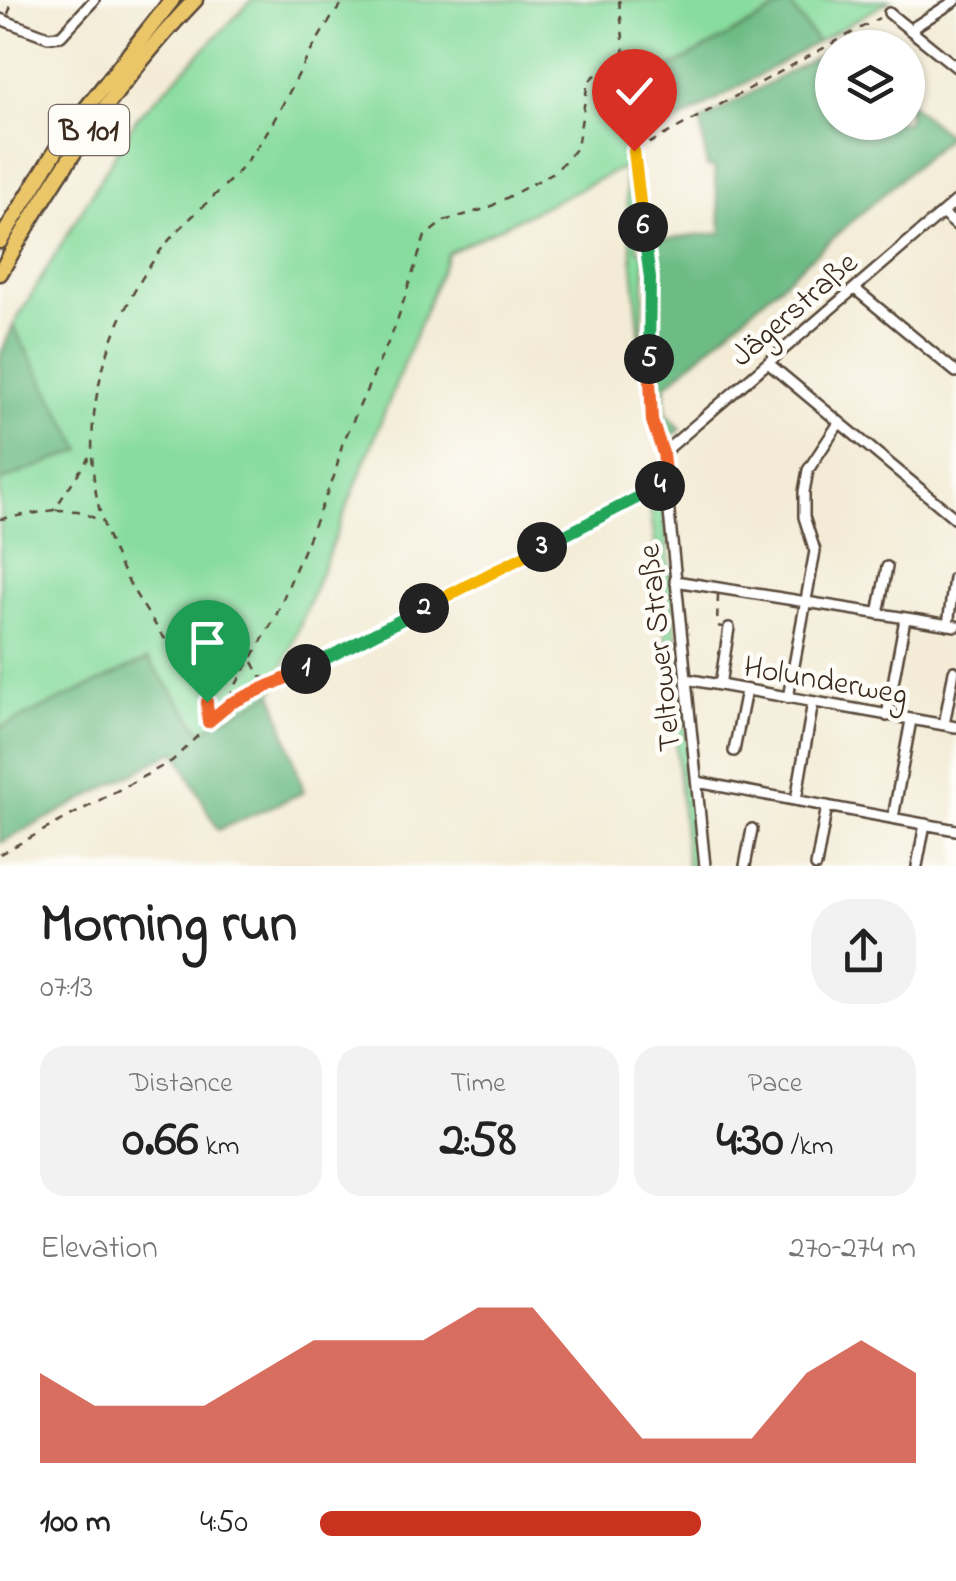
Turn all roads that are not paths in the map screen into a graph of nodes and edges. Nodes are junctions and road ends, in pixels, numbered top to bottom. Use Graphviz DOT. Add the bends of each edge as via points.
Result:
graph roads {
  1 [pos="94,0"];
  2 [pos="172,0"];
  3 [pos="195,0"];
  4 [pos="956,0"];
  5 [pos="890,13"];
  6 [pos="0,19"];
  7 [pos="912,29"];
  8 [pos="956,67"];
  9 [pos="639,191"];
  10 [pos="956,201"];
  11 [pos="942,214"];
  12 [pos="956,225"];
  13 [pos="0,241"];
  14 [pos="0,273"];
  15 [pos="855,289"];
  16 [pos="768,363"];
  17 [pos="956,372"];
  18 [pos="839,423"];
  19 [pos="663,453"];
  20 [pos="956,519"];
  21 [pos="886,567"];
  22 [pos="954,578"];
  23 [pos="676,581"];
  24 [pos="805,602"];
  25 [pos="878,614"];
  26 [pos="905,619"];
  27 [pos="952,626"];
  28 [pos="729,628"];
  29 [pos="954,671"];
  30 [pos="686,679"];
  31 [pos="720,685"];
  32 [pos="746,690"];
  33 [pos="788,698"];
  34 [pos="814,702"];
  35 [pos="887,716"];
  36 [pos="911,720"];
  37 [pos="944,726"];
  38 [pos="956,728"];
  39 [pos="734,751"];
  40 [pos="696,782"];
  41 [pos="796,800"];
  42 [pos="827,806"];
  43 [pos="892,818"];
  44 [pos="926,824"];
  45 [pos="752,829"];
  46 [pos="956,830"];
  47 [pos="705,866"];
  48 [pos="745,866"];
  49 [pos="816,866"];
  50 [pos="917,866"];
  1 -- 6 [label="street" via="61,36"];
  2 -- 13 [label="highway, B 101" via="66,134"];
  3 -- 14 [label="highway, B 101" via="81,142"];
  4 -- 7 [label="street"];
  5 -- 7 [label="street"];
  7 -- 8 [label="street"];
  9 -- 19 [label="street, Teltower Straße" via="650,278 652,421"];
  10 -- 11 [label="street, Jägerstraße"];
  11 -- 12 [label="street"];
  11 -- 15 [label="street, Jägerstraße"];
  15 -- 16 [label="street, Jägerstraße"];
  15 -- 17 [label="street"];
  16 -- 18 [label="street"];
  16 -- 19 [label="street, Jägerstraße"];
  18 -- 20 [label="street"];
  18 -- 24 [label="street" via="808,470 804,516 815,551"];
  19 -- 23 [label="street, Teltower Straße"];
  21 -- 25 [label="street"];
  22 -- 27 [label="street"];
  23 -- 24 [label="street"];
  23 -- 30 [label="street, Teltower Straße"];
  24 -- 25 [label="street"];
  24 -- 33 [label="street"];
  25 -- 26 [label="street"];
  26 -- 27 [label="street"];
  26 -- 35 [label="street"];
  28 -- 31 [label="street"];
  29 -- 37 [label="street"];
  30 -- 31 [label="street, Holunderweg"];
  30 -- 40 [label="street, Teltower Straße"];
  31 -- 32 [label="street, Holunderweg"];
  32 -- 33 [label="street, Holunderweg"];
  32 -- 39 [label="street"];
  33 -- 34 [label="street, Holunderweg"];
  34 -- 35 [label="street, Holunderweg"];
  34 -- 41 [label="street"];
  35 -- 36 [label="street, Holunderweg"];
  36 -- 37 [label="street, Holunderweg"];
  36 -- 43 [label="street"];
  37 -- 38 [label="street, Holunderweg"];
  40 -- 41 [label="street"];
  40 -- 47 [label="street, Teltower Straße"];
  41 -- 42 [label="street"];
  42 -- 43 [label="street"];
  42 -- 49 [label="street"];
  43 -- 44 [label="street"];
  44 -- 46 [label="street"];
  44 -- 50 [label="street"];
  45 -- 48 [label="street"];
}
